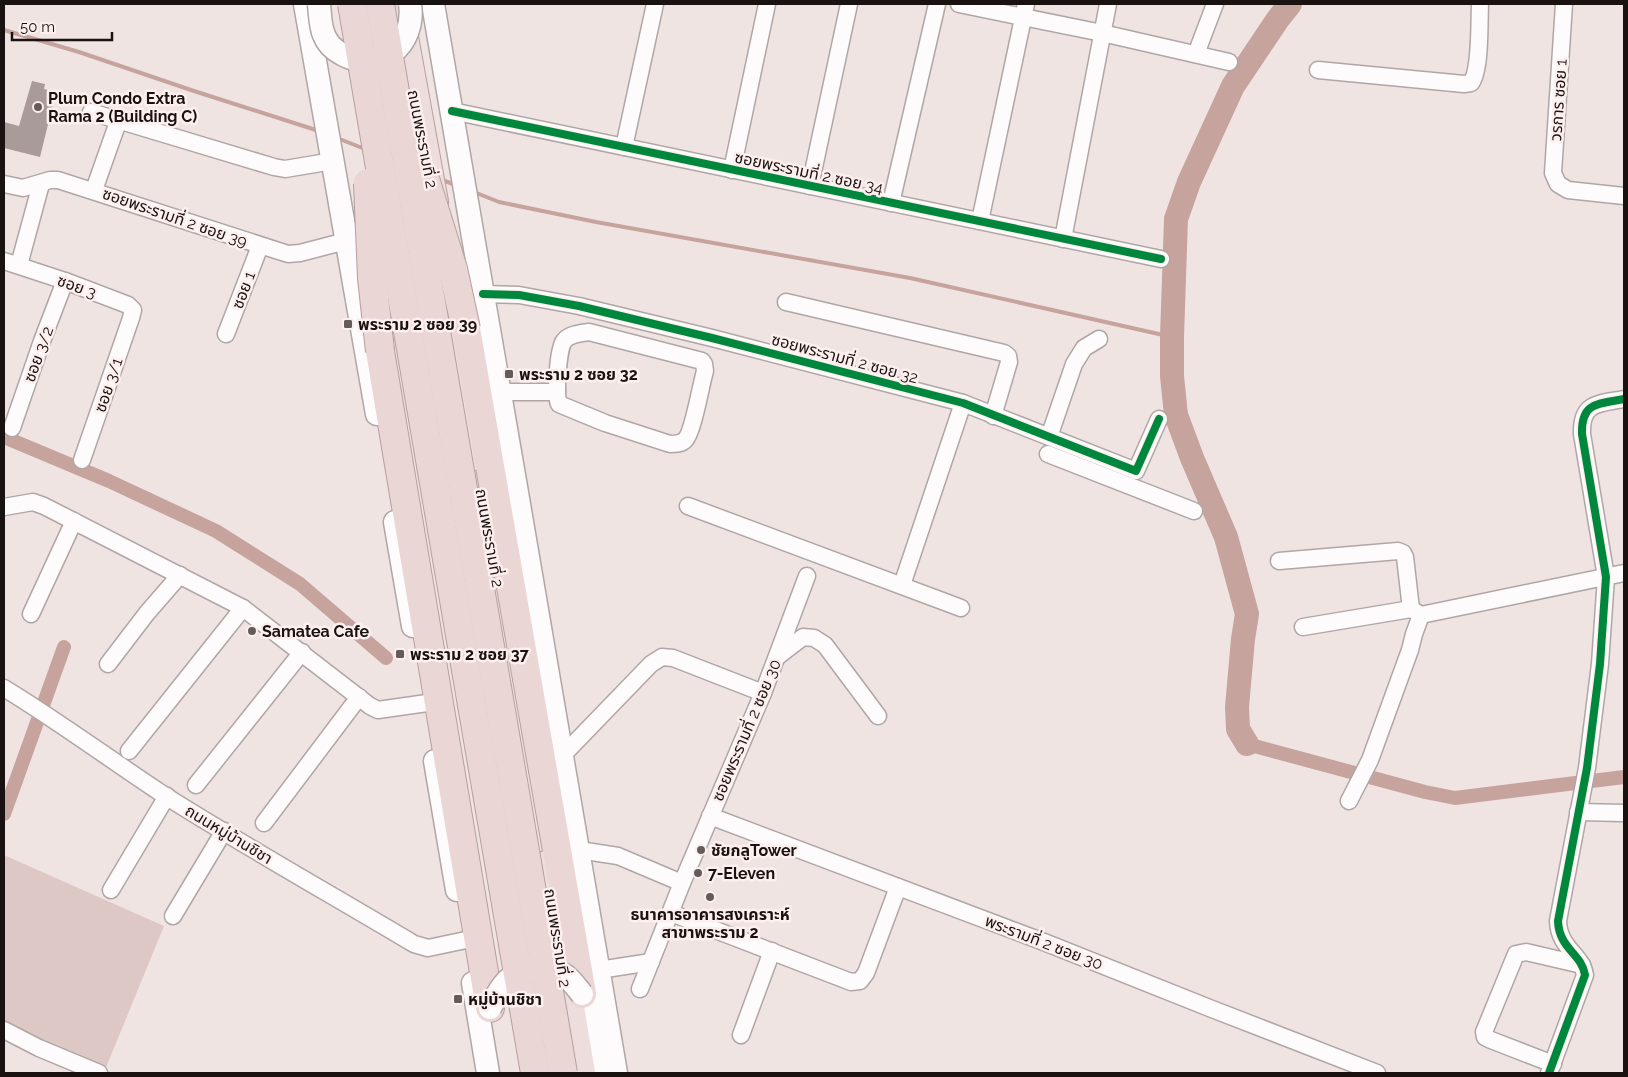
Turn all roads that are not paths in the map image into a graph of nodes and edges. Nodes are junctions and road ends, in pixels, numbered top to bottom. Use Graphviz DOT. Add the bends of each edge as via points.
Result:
graph roads {
  1 [pos="305,4"];
  2 [pos="319,4"];
  3 [pos="346,4"];
  4 [pos="352,4"];
  5 [pos="380,4"];
  6 [pos="398,4"];
  7 [pos="410,4"];
  8 [pos="433,4"];
  9 [pos="655,4"];
  10 [pos="767,4"];
  11 [pos="850,4"];
  12 [pos="936,4"];
  13 [pos="959,4"];
  14 [pos="1108,4"];
  15 [pos="1215,4"];
  16 [pos="1480,4"];
  17 [pos="1564,4"];
  18 [pos="1024,10"];
  19 [pos="1102,33"];
  20 [pos="1196,54"];
  21 [pos="1229,62"];
  22 [pos="1318,70"];
  23 [pos="393,75"];
  24 [pos="365,80"];
  25 [pos="452,111"];
  26 [pos="91,112"];
  27 [pos="118,122"];
  28 [pos="624,147"];
  29 [pos="332,156"];
  30 [pos="732,170"];
  31 [pos="4,184"];
  32 [pos="41,184"];
  33 [pos="810,186"];
  34 [pos="94,190"];
  35 [pos="1624,196"];
  36 [pos="890,203"];
  37 [pos="980,222"];
  38 [pos="1063,239"];
  39 [pos="346,241"];
  40 [pos="260,246"];
  41 [pos="1161,259"];
  42 [pos="11,263"];
  43 [pos="65,281"];
  44 [pos="483,294"];
  45 [pos="786,302"];
  46 [pos="133,310"];
  47 [pos="226,334"];
  48 [pos="1099,339"];
  49 [pos="501,392"];
  50 [pos="557,392"];
  51 [pos="1624,400"];
  52 [pos="963,403"];
  53 [pos="993,416"];
  54 [pos="1159,419"];
  55 [pos="12,428"];
  56 [pos="1049,437"];
  57 [pos="1048,454"];
  58 [pos="82,460"];
  59 [pos="1118,463"];
  60 [pos="1111,479"];
  61 [pos="688,506"];
  62 [pos="4,507"];
  63 [pos="1194,511"];
  64 [pos="74,521"];
  65 [pos="1279,561"];
  66 [pos="1624,574"];
  67 [pos="180,575"];
  68 [pos="807,576"];
  69 [pos="1606,577"];
  70 [pos="902,585"];
  71 [pos="242,608"];
  72 [pos="961,608"];
  73 [pos="1416,612"];
  74 [pos="31,614"];
  75 [pos="1303,627"];
  76 [pos="302,652"];
  77 [pos="777,657"];
  78 [pos="108,664"];
  79 [pos="4,688"];
  80 [pos="763,694"];
  81 [pos="359,697"];
  82 [pos="427,703"];
  83 [pos="878,716"];
  84 [pos="128,751"];
  85 [pos="563,755"];
  86 [pos="196,785"];
  87 [pos="167,796"];
  88 [pos="1349,801"];
  89 [pos="1578,812"];
  90 [pos="1624,812"];
  91 [pos="710,816"];
  92 [pos="264,823"];
  93 [pos="224,831"];
  94 [pos="579,850"];
  95 [pos="682,884"];
  96 [pos="898,887"];
  97 [pos="110,890"];
  98 [pos="670,913"];
  99 [pos="174,916"];
  100 [pos="466,940"];
  101 [pos="772,951"];
  102 [pos="651,962"];
  103 [pos="1582,965"];
  104 [pos="599,970"];
  105 [pos="640,989"];
  106 [pos="582,994"];
  107 [pos="490,1008"];
  108 [pos="4,1030"];
  109 [pos="741,1035"];
  110 [pos="1551,1069"];
  111 [pos="99,1073"];
  112 [pos="488,1073"];
  113 [pos="501,1073"];
  114 [pos="528,1073"];
  115 [pos="535,1073"];
  116 [pos="563,1073"];
  117 [pos="581,1073"];
  118 [pos="595,1073"];
  119 [pos="616,1073"];
  120 [pos="1377,1073"];
  1 -- 29 [label="main road"];
  2 -- 7 [label="main road, bridge" via="323,34 329,43 348,58 364,62 385,58 401,44 411,23"];
  3 -- 114 [label="highway"];
  4 -- 24 [label="highway, bridge"];
  5 -- 23 [label="highway, bridge"];
  6 -- 117 [label="highway, ถนนพระรามที่ 2, bridge"];
  8 -- 25 [label="main road, ถนนพระรามที่ 2"];
  9 -- 28 [label="street"];
  10 -- 30 [label="street"];
  11 -- 33 [label="street"];
  12 -- 36 [label="street"];
  13 -- 18 [label="street"];
  14 -- 19 [label="street"];
  15 -- 20 [label="street"];
  16 -- 22 [label="street" via="1477,68 1471,83"];
  17 -- 35 [label="street, วรการ ซอย 1" via="1553,173 1558,184 1568,190"];
  18 -- 19 [label="street"];
  18 -- 37 [label="street"];
  19 -- 20 [label="street"];
  19 -- 38 [label="street"];
  20 -- 21 [label="street"];
  23 -- 106 [label="highway, bridge" via="453,269 462,309"];
  23 -- 116 [label="highway, bridge"];
  24 -- 107 [label="highway, bridge" via="370,254 376,325"];
  24 -- 115 [label="highway, bridge"];
  25 -- 28 [label="street, ซอยพระรามที่ 2 ซอย 34"];
  25 -- 44 [label="main road, ถนนพระรามที่ 2"];
  26 -- 27 [label="street"];
  27 -- 29 [label="street" via="280,168"];
  27 -- 34 [label="street"];
  28 -- 30 [label="street, ซอยพระรามที่ 2 ซอย 34"];
  29 -- 39 [label="main road"];
  30 -- 33 [label="street, ซอยพระรามที่ 2 ซอย 34"];
  31 -- 32 [label="street, ซอยพระรามที่ 2 ซอย 39" via="23,188"];
  32 -- 34 [label="street, ซอยพระรามที่ 2 ซอย 39" via="58,180"];
  32 -- 42 [label="street, ซอย 3"];
  33 -- 36 [label="street, ซอยพระรามที่ 2 ซอย 34"];
  34 -- 40 [label="street, ซอยพระรามที่ 2 ซอย 39"];
  36 -- 37 [label="street, ซอยพระรามที่ 2 ซอย 34"];
  37 -- 38 [label="street, ซอยพระรามที่ 2 ซอย 34"];
  38 -- 41 [label="street, ซอยพระรามที่ 2 ซอย 34"];
  39 -- 40 [label="street, ซอยพระรามที่ 2 ซอย 39" via="288,254"];
  39 -- 82 [label="main road"];
  40 -- 47 [label="street, ซอย 1"];
  42 -- 43 [label="street, ซอย 3"];
  43 -- 46 [label="street, ซอย 3" via="128,305"];
  43 -- 55 [label="street, ซอย 3/2"];
  44 -- 49 [label="main road, ถนนพระรามที่ 2"];
  44 -- 52 [label="street, ซอยพระรามที่ 2 ซอย 32" via="520,295 579,306"];
  45 -- 53 [label="street" via="1004,353 1009,362"];
  46 -- 58 [label="street, ซอย 3/1"];
  48 -- 56 [label="street" via="1084,348 1074,364"];
  49 -- 50 [label="street"];
  49 -- 85 [label="main road, ถนนพระรามที่ 2"];
  50 -- 50 [label="street" via="561,346 568,338 580,333 589,332 704,364 690,429 680,444 670,444 605,423 562,405 558,402"];
  51 -- 69 [label="street" via="1591,406 1584,413 1582,422"];
  52 -- 53 [label="street, ซอยพระรามที่ 2 ซอย 32"];
  52 -- 70 [label="street"];
  53 -- 56 [label="street, ซอยพระรามที่ 2 ซอย 32"];
  54 -- 59 [label="street, ซอยพระรามที่ 2 ซอย 32" via="1136,471"];
  56 -- 59 [label="street, ซอยพระรามที่ 2 ซอย 32"];
  57 -- 60 [label="street"];
  59 -- 60 [label="street"];
  60 -- 63 [label="street"];
  61 -- 70 [label="street"];
  62 -- 64 [label="street" via="33,502"];
  64 -- 67 [label="street"];
  64 -- 74 [label="street"];
  65 -- 73 [label="street" via="1398,551 1404,557"];
  66 -- 69 [label="street"];
  67 -- 71 [label="street"];
  67 -- 78 [label="street"];
  68 -- 77 [label="street, ซอยพระรามที่ 2 ซอย 30"];
  69 -- 73 [label="street"];
  69 -- 89 [label="street" via="1600,664"];
  70 -- 72 [label="street"];
  71 -- 76 [label="street"];
  71 -- 84 [label="street"];
  73 -- 75 [label="street"];
  73 -- 88 [label="street" via="1410,650 1370,760"];
  76 -- 81 [label="street"];
  76 -- 86 [label="street"];
  77 -- 80 [label="street, ซอยพระรามที่ 2 ซอย 30"];
  77 -- 83 [label="street" via="803,637 814,638 825,645"];
  79 -- 87 [label="street, ถนนหมู่บ้านชิชา"];
  80 -- 85 [label="street" via="673,658 662,657 651,664"];
  80 -- 91 [label="street, ซอยพระรามที่ 2 ซอย 30"];
  81 -- 82 [label="street" via="378,710"];
  81 -- 92 [label="street"];
  82 -- 100 [label="main road"];
  85 -- 94 [label="main road, ถนนพระรามที่ 2"];
  87 -- 93 [label="street, ถนนหมู่บ้านชิชา"];
  87 -- 97 [label="street"];
  89 -- 90 [label="street"];
  89 -- 103 [label="street" via="1558,931"];
  91 -- 95 [label="street, ซอยพระรามที่ 2 ซอย 30"];
  91 -- 96 [label="street, พระรามที่ 2 ซอย 30"];
  93 -- 99 [label="street"];
  93 -- 100 [label="street, ถนนหมู่บ้านชิชา" via="414,944 428,948"];
  94 -- 95 [label="street" via="618,856"];
  94 -- 104 [label="main road, ถนนพระรามที่ 2"];
  95 -- 98 [label="street, ซอยพระรามที่ 2 ซอย 30"];
  96 -- 101 [label="street" via="866,973 860,981 851,982"];
  96 -- 120 [label="street, พระรามที่ 2 ซอย 30"];
  98 -- 101 [label="street"];
  98 -- 102 [label="street, ซอยพระรามที่ 2 ซอย 30"];
  100 -- 112 [label="main road"];
  101 -- 109 [label="street"];
  102 -- 104 [label="street"];
  102 -- 105 [label="street, ซอยพระรามที่ 2 ซอย 30"];
  103 -- 110 [label="street" via="1584,982"];
  103 -- 110 [label="street" via="1526,952 1516,954 1484,1032 1491,1040"];
  104 -- 119 [label="main road, ถนนพระรามที่ 2"];
  106 -- 107 [label="main road, bridge" via="562,973 533,968 519,972 507,981"];
  106 -- 118 [label="main road"];
  107 -- 113 [label="main road"];
  108 -- 111 [label="street"];
}
